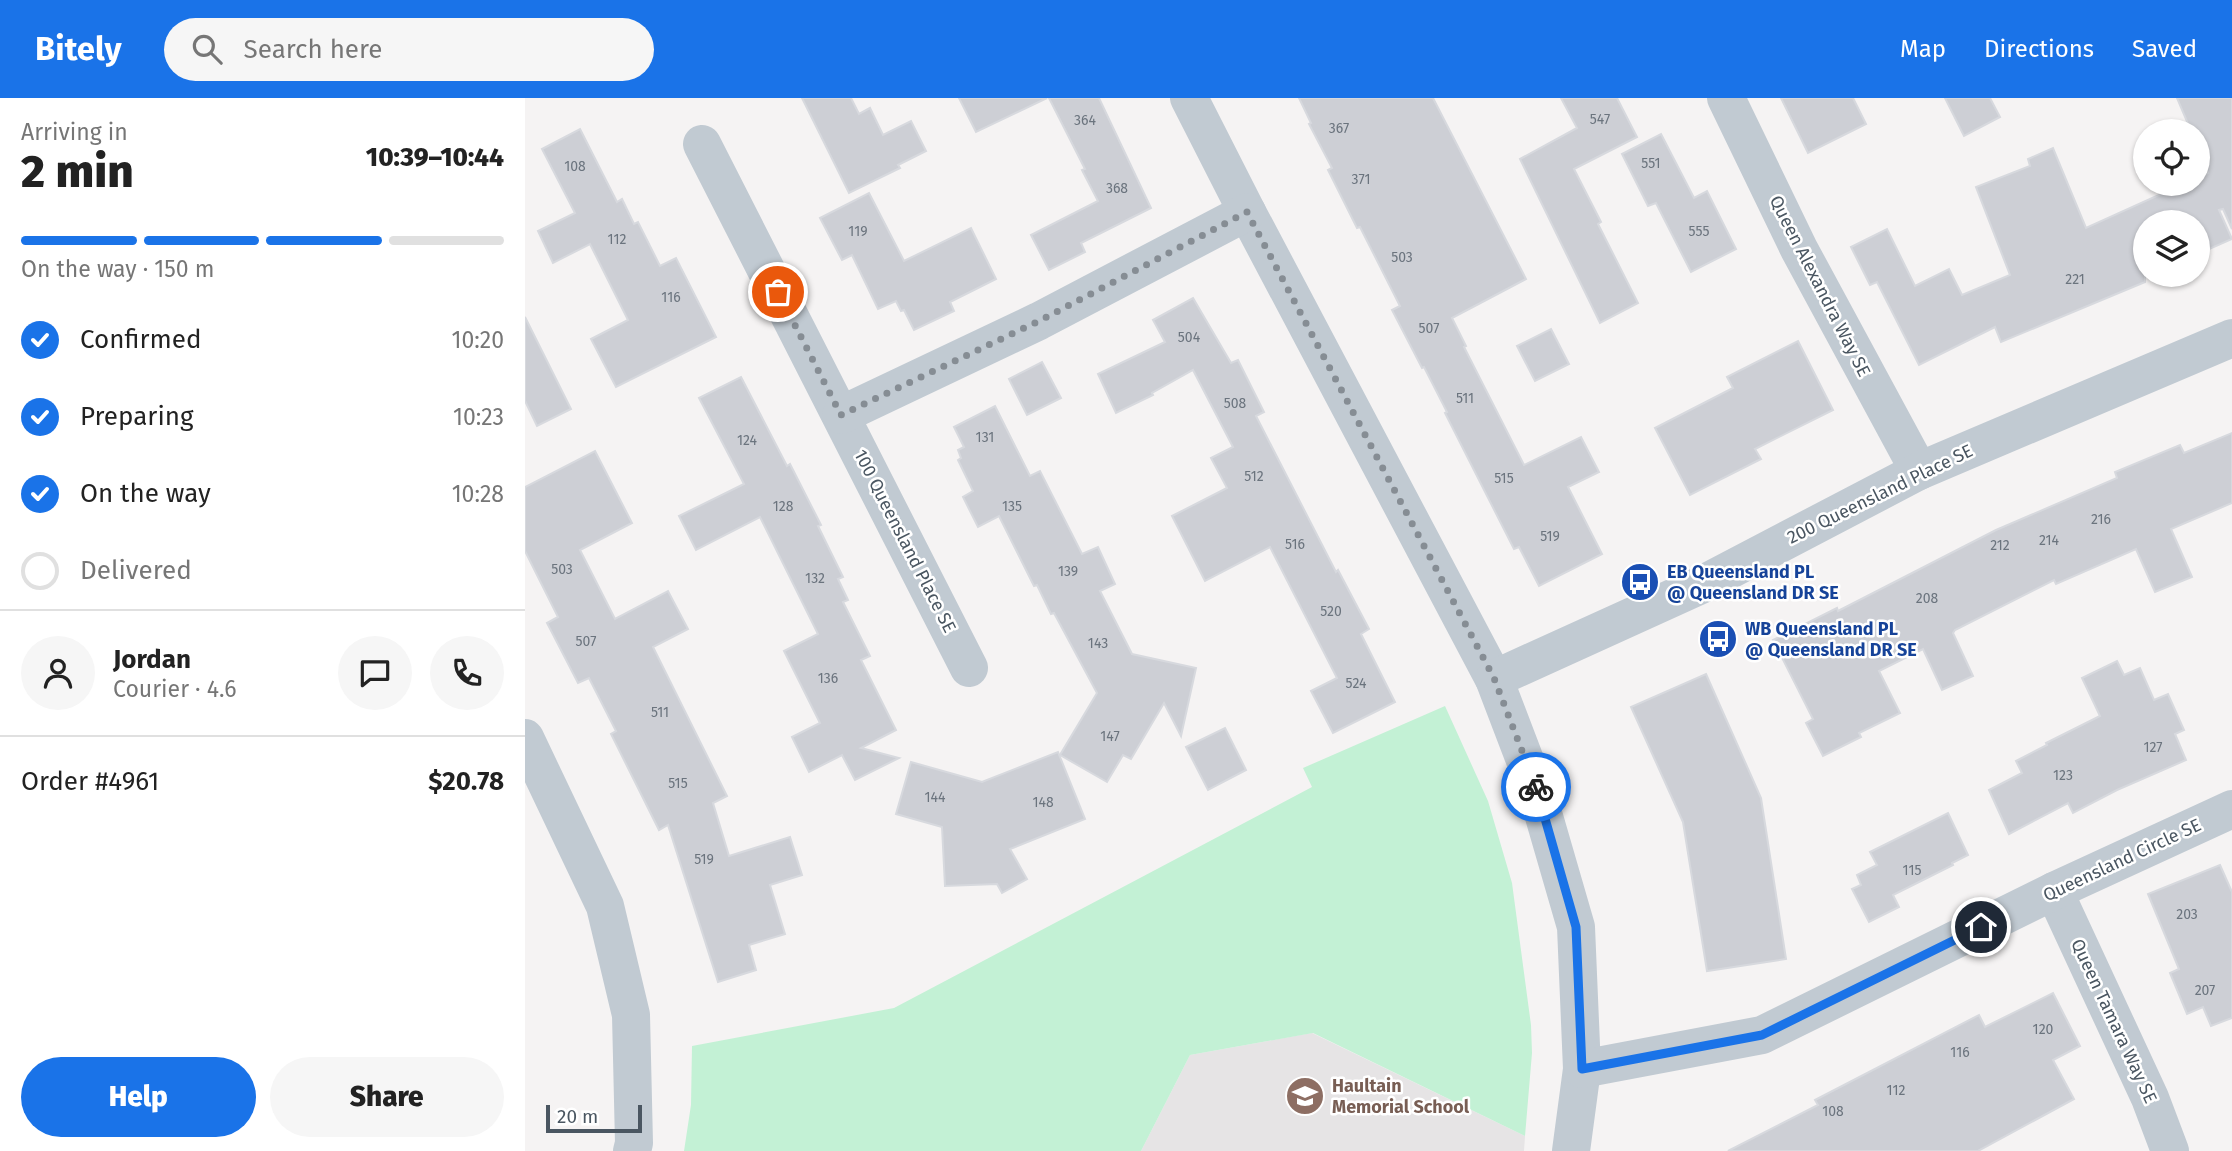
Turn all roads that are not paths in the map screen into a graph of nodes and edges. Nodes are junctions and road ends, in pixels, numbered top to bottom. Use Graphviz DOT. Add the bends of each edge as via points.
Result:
graph roads {
  1 [pos="1189,98"];
  2 [pos="1726,98"];
  3 [pos="702,144"];
  4 [pos="1247,212"];
  5 [pos="2232,338"];
  6 [pos="841,415"];
  7 [pos="1919,471"];
  8 [pos="969,668"];
  9 [pos="1494,678"];
  10 [pos="525,738"];
  11 [pos="2232,809"];
  12 [pos="2054,891"];
  13 [pos="1582,1069"];
  14 [pos="632,1151"];
  15 [pos="1571,1151"];
  16 [pos="2170,1151"];
  1 -- 4 [label="street"];
  2 -- 7 [label="street, Queen Alexandra Way SE" via="1799,249"];
  3 -- 6 [label="street, 100 Queensland Place SE"];
  4 -- 6 [label="street" via="1039,321"];
  4 -- 9 [label="street"];
  5 -- 7 [label="street, 200 Queensland Place SE"];
  6 -- 8 [label="street, 100 Queensland Place SE"];
  7 -- 9 [label="street, 200 Queensland Place SE" via="1701,585"];
  9 -- 13 [label="street" via="1536,789 1576,927"];
  10 -- 14 [label="street" via="605,906 631,1015"];
  11 -- 12 [label="street, Queensland Circle SE"];
  12 -- 13 [label="street, Queensland Circle SE" via="1762,1035"];
  12 -- 16 [label="street, Queen Tamara Way SE"];
  13 -- 15 [label="street"];
}
